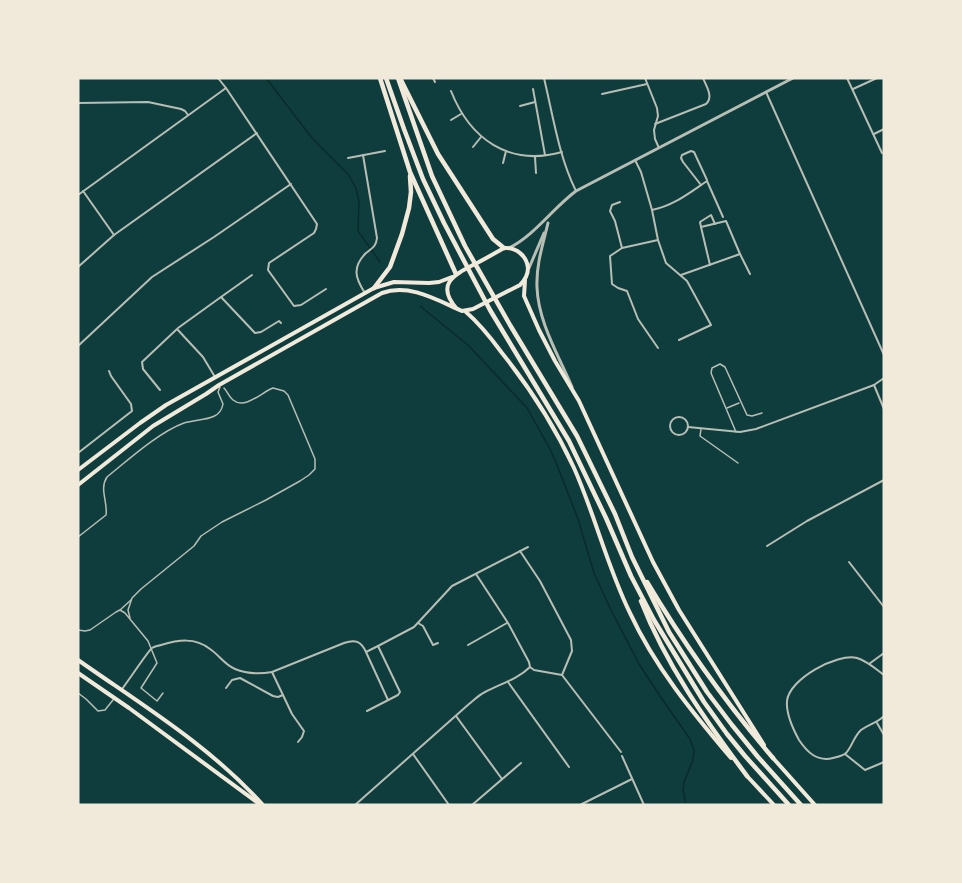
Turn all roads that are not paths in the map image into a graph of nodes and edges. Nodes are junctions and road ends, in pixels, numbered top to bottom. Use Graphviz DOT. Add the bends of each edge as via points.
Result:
graph roads {
  1 [pos="218,78"];
  2 [pos="380,78"];
  3 [pos="386,78"];
  4 [pos="399,78"];
  5 [pos="433,78"];
  6 [pos="544,78"];
  7 [pos="645,78"];
  8 [pos="703,78"];
  9 [pos="793,78"];
  10 [pos="848,78"];
  11 [pos="877,78"];
  12 [pos="435,82"];
  13 [pos="648,84"];
  14 [pos="226,88"];
  15 [pos="533,89"];
  16 [pos="853,89"];
  17 [pos="452,91"];
  18 [pos="766,92"];
  19 [pos="603,94"];
  20 [pos="536,102"];
  21 [pos="78,103"];
  22 [pos="520,106"];
  23 [pos="462,114"];
  24 [pos="188,115"];
  25 [pos="451,120"];
  26 [pos="655,124"];
  27 [pos="884,129"];
  28 [pos="257,133"];
  29 [pos="874,134"];
  30 [pos="481,137"];
  31 [pos="473,147"];
  32 [pos="659,148"];
  33 [pos="506,150"];
  34 [pos="384,151"];
  35 [pos="562,152"];
  36 [pos="882,153"];
  37 [pos="363,155"];
  38 [pos="545,155"];
  39 [pos="535,157"];
  40 [pos="348,158"];
  41 [pos="635,160"];
  42 [pos="503,163"];
  43 [pos="410,172"];
  44 [pos="536,173"];
  45 [pos="707,181"];
  46 [pos="291,184"];
  47 [pos="701,185"];
  48 [pos="83,191"];
  49 [pos="576,191"];
  50 [pos="78,195"];
  51 [pos="620,202"];
  52 [pos="652,210"];
  53 [pos="554,212"];
  54 [pos="723,218"];
  55 [pos="548,223"];
  56 [pos="715,224"];
  57 [pos="701,227"];
  58 [pos="114,235"];
  59 [pos="658,240"];
  60 [pos="507,248"];
  61 [pos="622,248"];
  62 [pos="740,254"];
  63 [pos="710,265"];
  64 [pos="78,267"];
  65 [pos="528,269"];
  66 [pos="750,274"];
  67 [pos="252,275"];
  68 [pos="454,275"];
  69 [pos="681,275"];
  70 [pos="525,279"];
  71 [pos="374,288"];
  72 [pos="326,289"];
  73 [pos="365,293"];
  74 [pos="221,297"];
  75 [pos="457,309"];
  76 [pos="465,311"];
  77 [pos="281,323"];
  78 [pos="177,329"];
  79 [pos="679,340"];
  80 [pos="78,346"];
  81 [pos="658,348"];
  82 [pos="884,355"];
  83 [pos="109,371"];
  84 [pos="214,377"];
  85 [pos="884,378"];
  86 [pos="874,385"];
  87 [pos="220,386"];
  88 [pos="224,388"];
  89 [pos="160,390"];
  90 [pos="579,401"];
  91 [pos="740,402"];
  92 [pos="727,408"];
  93 [pos="884,409"];
  94 [pos="762,413"];
  95 [pos="688,427"];
  96 [pos="701,428"];
  97 [pos="736,432"];
  98 [pos="78,445"];
  99 [pos="82,450"];
  100 [pos="78,453"];
  101 [pos="738,463"];
  102 [pos="78,470"];
  103 [pos="884,480"];
  104 [pos="78,485"];
  105 [pos="78,537"];
  106 [pos="767,546"];
  107 [pos="528,547"];
  108 [pos="520,551"];
  109 [pos="632,556"];
  110 [pos="849,562"];
  111 [pos="476,573"];
  112 [pos="631,576"];
  113 [pos="132,599"];
  114 [pos="884,607"];
  115 [pos="120,610"];
  116 [pos="130,618"];
  117 [pos="418,623"];
  118 [pos="507,623"];
  119 [pos="78,630"];
  120 [pos="438,643"];
  121 [pos="468,645"];
  122 [pos="378,646"];
  123 [pos="151,648"];
  124 [pos="366,652"];
  125 [pos="884,652"];
  126 [pos="78,660"];
  127 [pos="869,664"];
  128 [pos="530,667"];
  129 [pos="272,672"];
  130 [pos="78,673"];
  131 [pos="562,675"];
  132 [pos="884,675"];
  133 [pos="507,682"];
  134 [pos="226,688"];
  135 [pos="122,690"];
  136 [pos="78,693"];
  137 [pos="163,693"];
  138 [pos="283,695"];
  139 [pos="114,698"];
  140 [pos="388,700"];
  141 [pos="367,711"];
  142 [pos="456,716"];
  143 [pos="884,716"];
  144 [pos="877,723"];
  145 [pos="884,735"];
  146 [pos="298,742"];
  147 [pos="845,753"];
  148 [pos="413,754"];
  149 [pos="773,758"];
  150 [pos="884,762"];
  151 [pos="521,763"];
  152 [pos="569,767"];
  153 [pos="747,776"];
  154 [pos="502,779"];
  155 [pos="632,779"];
  156 [pos="361,799"];
  157 [pos="365,804"];
  158 [pos="262,805"];
  159 [pos="355,805"];
  160 [pos="449,805"];
  161 [pos="472,805"];
  162 [pos="580,805"];
  163 [pos="644,805"];
  164 [pos="774,805"];
  165 [pos="789,805"];
  166 [pos="801,805"];
  167 [pos="815,805"];
  1 -- 14 [label="street"];
  2 -- 43 [label="highway"];
  3 -- 112 [label="highway" via="423,178 457,250 569,441"];
  4 -- 60 [label="highway" via="438,154 493,239"];
  4 -- 109 [label="highway" via="432,176 465,246 577,436"];
  5 -- 12 [label="street"];
  6 -- 35 [label="street"];
  7 -- 13 [label="street"];
  8 -- 26 [label="street" via="710,98 706,104"];
  9 -- 18 [label="street"];
  10 -- 16 [label="street"];
  11 -- 16 [label="street"];
  13 -- 19 [label="street"];
  13 -- 26 [label="street" via="657,108"];
  14 -- 24 [label="street"];
  14 -- 28 [label="street"];
  15 -- 20 [label="street"];
  16 -- 29 [label="street"];
  17 -- 23 [label="street"];
  18 -- 32 [label="street"];
  18 -- 82 [label="street"];
  20 -- 22 [label="street"];
  20 -- 38 [label="street"];
  21 -- 24 [label="street" via="148,102 181,109"];
  23 -- 25 [label="street"];
  23 -- 30 [label="street"];
  24 -- 48 [label="street"];
  26 -- 32 [label="street"];
  27 -- 29 [label="street"];
  28 -- 46 [label="street"];
  28 -- 58 [label="street"];
  29 -- 36 [label="street"];
  30 -- 31 [label="street"];
  30 -- 33 [label="street"];
  32 -- 41 [label="street"];
  33 -- 39 [label="street"];
  33 -- 42 [label="street"];
  34 -- 37 [label="street"];
  35 -- 38 [label="street"];
  35 -- 49 [label="street"];
  37 -- 40 [label="street"];
  37 -- 73 [label="street" via="377,238 375,247 360,261 356,271"];
  38 -- 39 [label="street"];
  39 -- 44 [label="street"];
  41 -- 49 [label="street"];
  41 -- 52 [label="street"];
  43 -- 68 [label="highway"];
  43 -- 71 [label="highway" via="411,192 404,225 390,267"];
  45 -- 47 [label="street"];
  45 -- 47 [label="street" via="694,152 682,155"];
  45 -- 54 [label="street"];
  46 -- 72 [label="street" via="317,226 314,233 269,263 268,270 294,306 301,306"];
  46 -- 80 [label="street" via="152,278"];
  47 -- 52 [label="street" via="664,208"];
  48 -- 50 [label="street"];
  48 -- 58 [label="street"];
  49 -- 53 [label="street"];
  51 -- 61 [label="street" via="612,205 610,211"];
  52 -- 59 [label="street"];
  53 -- 55 [label="street"];
  53 -- 60 [label="street" via="520,242"];
  55 -- 65 [label="street"];
  55 -- 90 [label="street" via="538,260 541,312"];
  56 -- 57 [label="street"];
  56 -- 57 [label="street" via="711,215 700,222"];
  56 -- 62 [label="street" via="726,221"];
  57 -- 63 [label="street"];
  58 -- 64 [label="street"];
  59 -- 61 [label="street"];
  59 -- 69 [label="street" via="666,263"];
  60 -- 65 [label="main road" via="518,251"];
  60 -- 68 [label="main road"];
  61 -- 81 [label="street" via="609,256 612,284 627,291 638,319"];
  62 -- 63 [label="street"];
  62 -- 66 [label="street"];
  63 -- 69 [label="street"];
  65 -- 70 [label="main road"];
  67 -- 74 [label="street"];
  68 -- 71 [label="main road" via="439,282 394,282"];
  68 -- 75 [label="main road" via="448,289"];
  69 -- 79 [label="street" via="711,325"];
  70 -- 76 [label="main road" via="514,289"];
  70 -- 90 [label="main road" via="524,296 539,330"];
  71 -- 73 [label="main road"];
  73 -- 84 [label="main road"];
  74 -- 77 [label="street" via="255,333"];
  74 -- 78 [label="street"];
  75 -- 76 [label="main road"];
  75 -- 104 [label="main road" via="408,290 382,293 153,426"];
  76 -- 153 [label="main road" via="518,372 563,446 623,597 653,656 675,690"];
  78 -- 84 [label="street" via="203,357"];
  78 -- 89 [label="street" via="142,362"];
  83 -- 99 [label="street" via="132,411"];
  84 -- 102 [label="main road" via="156,411"];
  85 -- 86 [label="street"];
  86 -- 93 [label="street"];
  86 -- 97 [label="street" via="762,427"];
  87 -- 105 [label="lane" via="218,392 224,404 220,414 166,432 107,477 103,487 106,515"];
  88 -- 113 [label="lane" via="232,400 243,403 273,388 288,394 315,459 315,469 309,476 206,532"];
  90 -- 149 [label="main road" via="653,561"];
  91 -- 92 [label="lane"];
  91 -- 92 [label="lane" via="725,367 720,364 711,373"];
  91 -- 94 [label="lane" via="747,415"];
  92 -- 97 [label="lane"];
  95 -- 95 [label="street" via="678,436 669,428 678,417"];
  95 -- 96 [label="street"];
  96 -- 97 [label="street"];
  96 -- 101 [label="lane" via="700,436"];
  98 -- 99 [label="street"];
  99 -- 100 [label="street"];
  103 -- 106 [label="street"];
  107 -- 108 [label="street"];
  108 -- 111 [label="street"];
  108 -- 131 [label="street" via="571,640 572,651"];
  109 -- 149 [label="highway" via="705,670"];
  109 -- 166 [label="highway" via="669,632 707,692"];
  110 -- 114 [label="street"];
  111 -- 117 [label="street" via="449,588"];
  111 -- 118 [label="street"];
  112 -- 153 [label="highway" via="649,622 676,672"];
  112 -- 165 [label="highway" via="704,702"];
  113 -- 115 [label="lane"];
  113 -- 116 [label="lane"];
  115 -- 116 [label="lane"];
  115 -- 119 [label="lane" via="90,630"];
  116 -- 123 [label="lane"];
  117 -- 120 [label="street" via="433,645"];
  117 -- 122 [label="street"];
  118 -- 121 [label="street"];
  118 -- 128 [label="street"];
  122 -- 124 [label="street"];
  122 -- 140 [label="street" via="400,692"];
  123 -- 129 [label="street" via="196,641 235,669"];
  123 -- 135 [label="street"];
  123 -- 137 [label="lane" via="158,663 141,688 158,701"];
  124 -- 129 [label="street" via="361,643 351,641"];
  124 -- 140 [label="street"];
  125 -- 127 [label="street"];
  126 -- 135 [label="main road"];
  127 -- 132 [label="street"];
  127 -- 147 [label="street" via="853,658 831,662 797,683 787,700 793,727 811,754 826,759"];
  128 -- 131 [label="street"];
  128 -- 133 [label="street"];
  129 -- 138 [label="street"];
  130 -- 139 [label="main road"];
  131 -- 155 [label="street" via="622,754"];
  133 -- 142 [label="street" via="483,693"];
  133 -- 152 [label="street"];
  134 -- 138 [label="street" via="240,678 273,696"];
  135 -- 158 [label="main road" via="215,759"];
  136 -- 139 [label="lane" via="98,711 105,710"];
  138 -- 146 [label="street" via="304,731"];
  139 -- 158 [label="main road"];
  140 -- 141 [label="street"];
  142 -- 148 [label="street"];
  142 -- 154 [label="street"];
  143 -- 144 [label="street"];
  144 -- 145 [label="street"];
  144 -- 147 [label="street" via="863,729"];
  147 -- 150 [label="street" via="865,770"];
  148 -- 156 [label="street"];
  148 -- 160 [label="street"];
  149 -- 167 [label="main road"];
  151 -- 154 [label="street"];
  153 -- 164 [label="main road"];
  154 -- 161 [label="street"];
  155 -- 162 [label="street"];
  155 -- 163 [label="street"];
  156 -- 157 [label="street"];
  156 -- 159 [label="street"];
}
